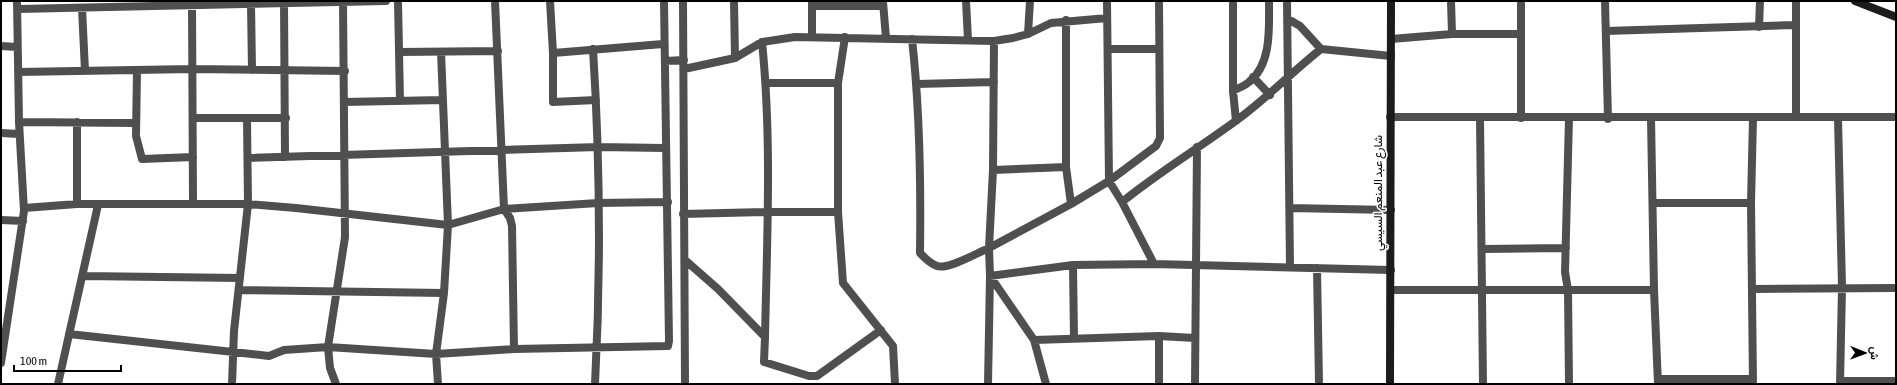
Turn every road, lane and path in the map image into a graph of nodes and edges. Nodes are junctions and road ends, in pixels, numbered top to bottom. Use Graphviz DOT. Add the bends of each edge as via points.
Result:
graph roads {
  1 [pos="381,1"];
  2 [pos="386,1"];
  3 [pos="398,1"];
  4 [pos="495,1"];
  5 [pos="550,1"];
  6 [pos="664,1"];
  7 [pos="683,1"];
  8 [pos="734,1"];
  9 [pos="966,1"];
  10 [pos="1030,1"];
  11 [pos="1108,1"];
  12 [pos="1159,1"];
  13 [pos="1233,1"];
  14 [pos="1269,1"];
  15 [pos="1287,1"];
  16 [pos="1391,1"];
  17 [pos="1451,1"];
  18 [pos="1520,1"];
  19 [pos="1605,1"];
  20 [pos="1760,1"];
  21 [pos="1796,1"];
  22 [pos="1855,1"];
  23 [pos="284,2"];
  24 [pos="343,2"];
  25 [pos="192,3"];
  26 [pos="812,3"];
  27 [pos="137,4"];
  28 [pos="251,4"];
  29 [pos="883,4"];
  30 [pos="17,5"];
  31 [pos="61,5"];
  32 [pos="82,8"];
  33 [pos="1896,17"];
  34 [pos="1107,18"];
  35 [pos="1288,19"];
  36 [pos="1066,20"];
  37 [pos="1796,25"];
  38 [pos="1759,27"];
  39 [pos="1606,31"];
  40 [pos="1028,34"];
  41 [pos="1452,34"];
  42 [pos="1520,34"];
  43 [pos="812,37"];
  44 [pos="845,37"];
  45 [pos="886,38"];
  46 [pos="912,39"];
  47 [pos="1391,39"];
  48 [pos="968,40"];
  49 [pos="994,41"];
  50 [pos="762,42"];
  51 [pos="664,44"];
  52 [pos="1,46"];
  53 [pos="17,47"];
  54 [pos="593,49"];
  55 [pos="1159,49"];
  56 [pos="1321,49"];
  57 [pos="1108,50"];
  58 [pos="498,51"];
  59 [pos="399,52"];
  60 [pos="441,52"];
  61 [pos="553,53"];
  62 [pos="1391,56"];
  63 [pos="735,58"];
  64 [pos="684,60"];
  65 [pos="665,61"];
  66 [pos="193,69"];
  67 [pos="684,69"];
  68 [pos="85,70"];
  69 [pos="137,70"];
  70 [pos="252,70"];
  71 [pos="285,70"];
  72 [pos="345,71"];
  73 [pos="18,72"];
  74 [pos="1253,78"];
  75 [pos="1288,78"];
  76 [pos="994,82"];
  77 [pos="766,83"];
  78 [pos="838,83"];
  79 [pos="917,84"];
  80 [pos="1233,91"];
  81 [pos="1270,94"];
  82 [pos="442,100"];
  83 [pos="596,100"];
  84 [pos="400,101"];
  85 [pos="344,102"];
  86 [pos="1796,116"];
  87 [pos="1390,117"];
  88 [pos="1896,117"];
  89 [pos="194,118"];
  90 [pos="286,118"];
  91 [pos="1480,118"];
  92 [pos="1521,118"];
  93 [pos="1569,118"];
  94 [pos="1651,118"];
  95 [pos="1753,118"];
  96 [pos="1838,118"];
  97 [pos="247,119"];
  98 [pos="1608,119"];
  99 [pos="1236,121"];
  100 [pos="19,122"];
  101 [pos="77,122"];
  102 [pos="136,123"];
  103 [pos="1,133"];
  104 [pos="20,134"];
  105 [pos="598,147"];
  106 [pos="1196,147"];
  107 [pos="665,148"];
  108 [pos="501,151"];
  109 [pos="444,152"];
  110 [pos="344,155"];
  111 [pos="285,156"];
  112 [pos="193,157"];
  113 [pos="248,158"];
  114 [pos="1066,167"];
  115 [pos="993,170"];
  116 [pos="1109,181"];
  117 [pos="668,202"];
  118 [pos="1122,202"];
  119 [pos="193,203"];
  120 [pos="598,203"];
  121 [pos="1653,203"];
  122 [pos="1751,203"];
  123 [pos="77,204"];
  124 [pos="248,204"];
  125 [pos="1071,204"];
  126 [pos="98,205"];
  127 [pos="24,208"];
  128 [pos="504,208"];
  129 [pos="1290,208"];
  130 [pos="1391,210"];
  131 [pos="768,212"];
  132 [pos="838,212"];
  133 [pos="345,213"];
  134 [pos="683,214"];
  135 [pos="1,220"];
  136 [pos="23,221"];
  137 [pos="448,225"];
  138 [pos="989,248"];
  139 [pos="1566,248"];
  140 [pos="1482,249"];
  141 [pos="685,260"];
  142 [pos="1154,264"];
  143 [pos="1196,264"];
  144 [pos="1073,265"];
  145 [pos="1290,267"];
  146 [pos="1317,268"];
  147 [pos="1391,270"];
  148 [pos="82,276"];
  149 [pos="990,276"];
  150 [pos="240,278"];
  151 [pos="1842,287"];
  152 [pos="1753,288"];
  153 [pos="1896,288"];
  154 [pos="239,290"];
  155 [pos="1390,290"];
  156 [pos="1482,290"];
  157 [pos="1568,290"];
  158 [pos="1654,290"];
  159 [pos="337,291"];
  160 [pos="444,293"];
  161 [pos="881,330"];
  162 [pos="69,334"];
  163 [pos="1159,336"];
  164 [pos="765,337"];
  165 [pos="1074,338"];
  166 [pos="1195,338"];
  167 [pos="1034,340"];
  168 [pos="328,347"];
  169 [pos="514,349"];
  170 [pos="597,349"];
  171 [pos="234,352"];
  172 [pos="436,354"];
  173 [pos="1,363"];
  174 [pos="1896,381"];
  175 [pos="1658,382"];
  176 [pos="1753,382"];
  177 [pos="1840,383"];
  178 [pos="58,384"];
  179 [pos="232,384"];
  180 [pos="336,384"];
  181 [pos="438,384"];
  182 [pos="595,384"];
  183 [pos="685,384"];
  184 [pos="895,384"];
  185 [pos="988,384"];
  186 [pos="1046,384"];
  187 [pos="1159,384"];
  188 [pos="1195,384"];
  189 [pos="1319,384"];
  190 [pos="1390,384"];
  191 [pos="1484,384"];
  192 [pos="1569,384"];
  1 -- 2 [label="street"];
  1 -- 24 [label="street"];
  3 -- 59 [label="street"];
  4 -- 58 [label="street"];
  5 -- 61 [label="street"];
  6 -- 51 [label="street"];
  7 -- 64 [label="street"];
  8 -- 63 [label="street"];
  9 -- 48 [label="street"];
  10 -- 40 [label="street"];
  11 -- 34 [label="street"];
  12 -- 55 [label="street"];
  13 -- 80 [label="street"];
  14 -- 74 [label="street" via="1265,58"];
  15 -- 35 [label="street"];
  16 -- 47 [label="street, شارع عبد المنعم السيسي"];
  17 -- 41 [label="street"];
  18 -- 42 [label="street"];
  19 -- 39 [label="street"];
  20 -- 38 [label="street"];
  21 -- 37 [label="street"];
  22 -- 33 [label="street"];
  23 -- 24 [label="street"];
  23 -- 28 [label="street"];
  23 -- 71 [label="street"];
  24 -- 72 [label="street"];
  25 -- 27 [label="street"];
  25 -- 28 [label="street"];
  25 -- 66 [label="street"];
  26 -- 29 [label="street"];
  26 -- 43 [label="street"];
  27 -- 32 [label="street"];
  28 -- 70 [label="street"];
  29 -- 45 [label="street"];
  30 -- 31 [label="street"];
  30 -- 53 [label="street"];
  31 -- 32 [label="street"];
  32 -- 68 [label="street"];
  34 -- 36 [label="street"];
  34 -- 57 [label="street"];
  35 -- 56 [label="street" via="1300,26"];
  35 -- 75 [label="street"];
  36 -- 40 [label="street" via="1051,23"];
  36 -- 114 [label="street"];
  37 -- 38 [label="street"];
  37 -- 86 [label="street"];
  38 -- 39 [label="street"];
  39 -- 98 [label="street"];
  40 -- 49 [label="street"];
  41 -- 42 [label="street"];
  41 -- 47 [label="street"];
  42 -- 92 [label="street"];
  43 -- 44 [label="street"];
  43 -- 50 [label="street"];
  44 -- 45 [label="street"];
  44 -- 78 [label="street"];
  45 -- 46 [label="street"];
  46 -- 48 [label="street"];
  46 -- 79 [label="street"];
  47 -- 62 [label="street, شارع عبد المنعم السيسي"];
  48 -- 49 [label="street"];
  49 -- 76 [label="street"];
  50 -- 63 [label="street"];
  50 -- 77 [label="street"];
  51 -- 54 [label="street"];
  51 -- 65 [label="street"];
  52 -- 53 [label="street"];
  53 -- 73 [label="street"];
  54 -- 61 [label="street"];
  54 -- 83 [label="street"];
  55 -- 57 [label="street"];
  55 -- 116 [label="street" via="1160,138 1156,146"];
  56 -- 62 [label="street"];
  56 -- 75 [label="street"];
  57 -- 116 [label="street"];
  58 -- 60 [label="street"];
  58 -- 108 [label="street"];
  59 -- 60 [label="street"];
  59 -- 84 [label="street"];
  60 -- 82 [label="street"];
  61 -- 83 [label="street" via="553,102"];
  62 -- 87 [label="street, شارع عبد المنعم السيسي"];
  63 -- 67 [label="street"];
  64 -- 65 [label="street"];
  64 -- 67 [label="street"];
  65 -- 107 [label="street"];
  66 -- 69 [label="street"];
  66 -- 70 [label="street"];
  66 -- 89 [label="street"];
  67 -- 134 [label="street"];
  68 -- 69 [label="street"];
  68 -- 73 [label="street"];
  69 -- 102 [label="street"];
  70 -- 71 [label="street"];
  71 -- 72 [label="street"];
  71 -- 90 [label="street"];
  72 -- 85 [label="street"];
  73 -- 100 [label="street"];
  74 -- 80 [label="street"];
  74 -- 81 [label="street"];
  75 -- 81 [label="street"];
  75 -- 129 [label="street"];
  76 -- 79 [label="street"];
  76 -- 115 [label="street"];
  77 -- 78 [label="street"];
  77 -- 131 [label="street"];
  78 -- 132 [label="street"];
  79 -- 138 [label="street" via="920,252 928,262 938,266 949,265"];
  80 -- 99 [label="street"];
  81 -- 99 [label="street"];
  82 -- 84 [label="street"];
  82 -- 109 [label="street"];
  83 -- 105 [label="street"];
  84 -- 85 [label="street"];
  85 -- 110 [label="street"];
  86 -- 95 [label="street"];
  86 -- 96 [label="street"];
  87 -- 91 [label="street"];
  87 -- 130 [label="street, شارع عبد المنعم السيسي"];
  88 -- 96 [label="street"];
  89 -- 97 [label="street"];
  89 -- 112 [label="street"];
  90 -- 97 [label="street"];
  90 -- 111 [label="street"];
  91 -- 92 [label="street"];
  91 -- 140 [label="street"];
  92 -- 93 [label="street"];
  93 -- 98 [label="street"];
  93 -- 139 [label="street"];
  94 -- 95 [label="street"];
  94 -- 98 [label="street"];
  94 -- 121 [label="street"];
  95 -- 122 [label="street"];
  96 -- 151 [label="street"];
  97 -- 113 [label="street"];
  99 -- 106 [label="street"];
  100 -- 101 [label="street"];
  100 -- 104 [label="street"];
  101 -- 102 [label="street"];
  101 -- 123 [label="street"];
  102 -- 112 [label="street" via="136,136 142,159"];
  103 -- 104 [label="street"];
  104 -- 127 [label="street"];
  105 -- 107 [label="street"];
  105 -- 108 [label="street"];
  105 -- 120 [label="street"];
  106 -- 118 [label="street"];
  106 -- 143 [label="street"];
  107 -- 117 [label="street"];
  108 -- 109 [label="street"];
  108 -- 128 [label="street"];
  109 -- 110 [label="street"];
  109 -- 137 [label="street"];
  110 -- 111 [label="street"];
  110 -- 133 [label="street"];
  111 -- 113 [label="street"];
  112 -- 119 [label="street"];
  113 -- 124 [label="street"];
  114 -- 115 [label="street"];
  114 -- 125 [label="street"];
  115 -- 138 [label="street"];
  116 -- 118 [label="street"];
  116 -- 125 [label="street"];
  117 -- 120 [label="street"];
  117 -- 170 [label="street" via="668,346"];
  118 -- 142 [label="street"];
  119 -- 124 [label="street"];
  119 -- 126 [label="street"];
  120 -- 128 [label="street"];
  120 -- 170 [label="street"];
  121 -- 122 [label="street"];
  121 -- 158 [label="street"];
  122 -- 152 [label="street"];
  123 -- 126 [label="street"];
  123 -- 127 [label="street"];
  124 -- 133 [label="street"];
  124 -- 150 [label="street"];
  125 -- 138 [label="street"];
  126 -- 148 [label="street"];
  127 -- 136 [label="street"];
  128 -- 137 [label="street"];
  128 -- 169 [label="street" via="512,226"];
  129 -- 130 [label="street"];
  129 -- 145 [label="street"];
  130 -- 147 [label="street, شارع عبد المنعم السيسي"];
  131 -- 132 [label="street"];
  131 -- 134 [label="street"];
  131 -- 164 [label="street"];
  132 -- 161 [label="street" via="843,283"];
  133 -- 137 [label="street"];
  133 -- 159 [label="street" via="343,259"];
  134 -- 141 [label="street"];
  135 -- 136 [label="street"];
  136 -- 173 [label="street"];
  137 -- 160 [label="street"];
  138 -- 149 [label="street"];
  139 -- 140 [label="street"];
  139 -- 157 [label="street" via="1565,272"];
  140 -- 156 [label="street"];
  141 -- 164 [label="street"];
  141 -- 183 [label="street"];
  142 -- 143 [label="street"];
  142 -- 144 [label="street"];
  143 -- 145 [label="street"];
  143 -- 166 [label="street"];
  144 -- 149 [label="street"];
  144 -- 165 [label="street"];
  145 -- 146 [label="street"];
  146 -- 147 [label="street"];
  146 -- 189 [label="street"];
  147 -- 155 [label="street, شارع عبد المنعم السيسي"];
  148 -- 150 [label="street"];
  148 -- 162 [label="street"];
  149 -- 167 [label="street"];
  149 -- 185 [label="street"];
  150 -- 154 [label="street"];
  151 -- 152 [label="street"];
  151 -- 153 [label="street"];
  151 -- 177 [label="street"];
  152 -- 176 [label="street"];
  154 -- 159 [label="street"];
  154 -- 171 [label="street"];
  155 -- 156 [label="street"];
  155 -- 190 [label="street, شارع عبد المنعم السيسي"];
  156 -- 157 [label="street"];
  156 -- 191 [label="street"];
  157 -- 158 [label="street"];
  157 -- 192 [label="street"];
  158 -- 175 [label="street"];
  159 -- 160 [label="street"];
  159 -- 168 [label="street"];
  160 -- 172 [label="street"];
  161 -- 164 [label="street" via="812,377 764,362"];
  161 -- 184 [label="street" via="894,349"];
  162 -- 171 [label="street"];
  162 -- 178 [label="street"];
  163 -- 165 [label="street"];
  163 -- 166 [label="street"];
  163 -- 187 [label="street"];
  165 -- 167 [label="street"];
  166 -- 188 [label="street"];
  167 -- 186 [label="street"];
  168 -- 171 [label="street" via="284,350 269,356"];
  168 -- 172 [label="street"];
  168 -- 180 [label="street" via="330,368"];
  169 -- 170 [label="street"];
  169 -- 172 [label="street"];
  170 -- 182 [label="street"];
  171 -- 179 [label="street"];
  172 -- 181 [label="street"];
  174 -- 177 [label="street"];
  175 -- 176 [label="street"];
}
